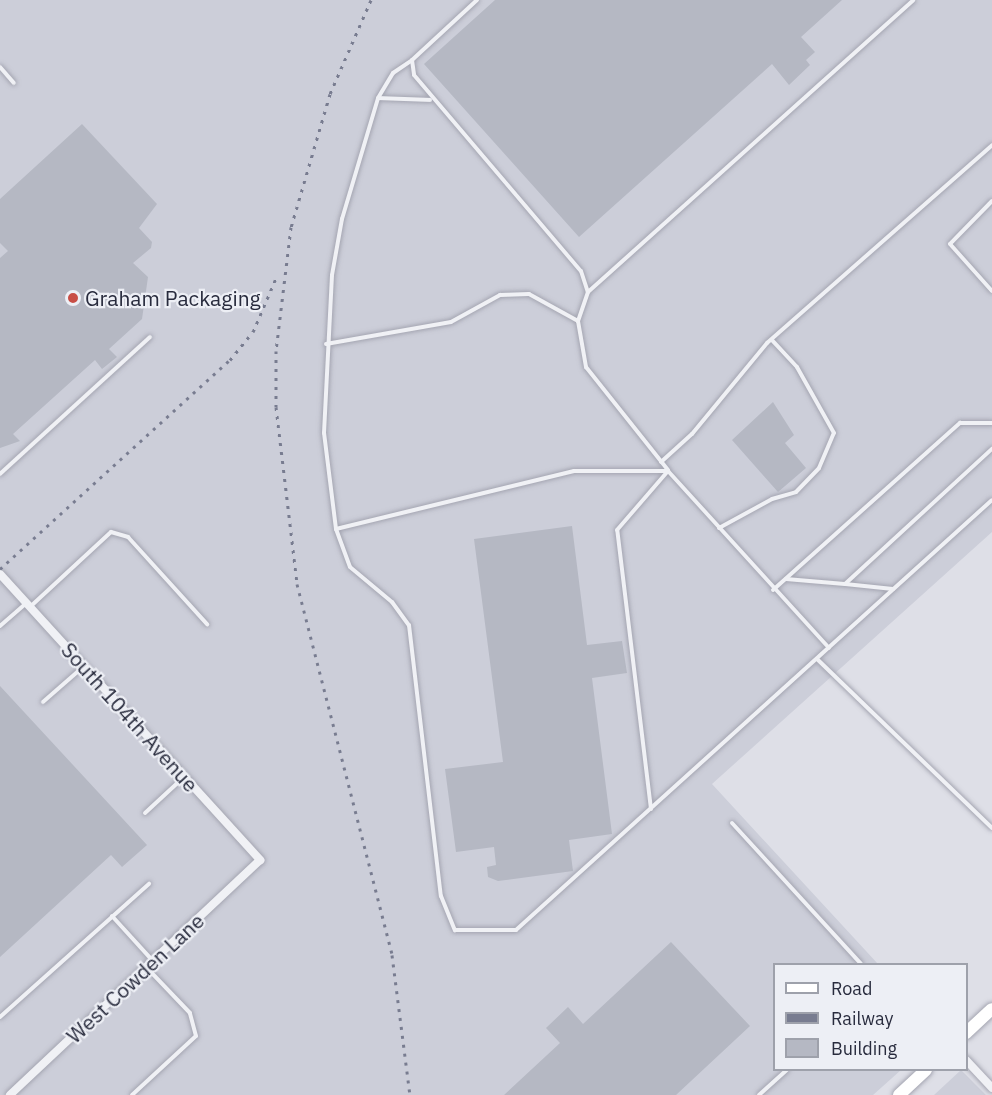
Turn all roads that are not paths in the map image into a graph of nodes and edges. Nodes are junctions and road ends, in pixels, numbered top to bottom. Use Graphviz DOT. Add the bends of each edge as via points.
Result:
graph roads {
  1 [pos="477,0"];
  2 [pos="913,0"];
  3 [pos="412,60"];
  4 [pos="0,67"];
  5 [pos="14,82"];
  6 [pos="378,98"];
  7 [pos="431,100"];
  8 [pos="992,145"];
  9 [pos="992,201"];
  10 [pos="992,291"];
  11 [pos="588,292"];
  12 [pos="578,321"];
  13 [pos="150,337"];
  14 [pos="772,340"];
  15 [pos="326,344"];
  16 [pos="992,423"];
  17 [pos="992,449"];
  18 [pos="661,462"];
  19 [pos="668,471"];
  20 [pos="0,474"];
  21 [pos="992,500"];
  22 [pos="719,528"];
  23 [pos="336,529"];
  24 [pos="0,574"];
  25 [pos="786,579"];
  26 [pos="845,584"];
  27 [pos="893,589"];
  28 [pos="774,590"];
  29 [pos="28,605"];
  30 [pos="207,624"];
  31 [pos="0,626"];
  32 [pos="829,648"];
  33 [pos="817,659"];
  34 [pos="84,666"];
  35 [pos="43,702"];
  36 [pos="184,777"];
  37 [pos="651,810"];
  38 [pos="145,813"];
  39 [pos="732,823"];
  40 [pos="992,828"];
  41 [pos="261,860"];
  42 [pos="149,884"];
  43 [pos="112,916"];
  44 [pos="860,963"];
  45 [pos="149,964"];
  46 [pos="992,1009"];
  47 [pos="0,1017"];
  48 [pos="968,1031"];
  49 [pos="968,1062"];
  50 [pos="786,1071"];
  51 [pos="925,1071"];
  52 [pos="992,1088"];
  53 [pos="10,1095"];
  54 [pos="132,1095"];
  55 [pos="759,1095"];
  56 [pos="899,1095"];
  1 -- 3 [label="lane"];
  2 -- 11 [label="lane"];
  3 -- 6 [label="lane" via="393,73"];
  3 -- 7 [label="lane"];
  4 -- 5 [label="lane"];
  6 -- 7 [label="lane" via="406,95"];
  6 -- 15 [label="lane" via="342,219"];
  7 -- 11 [label="lane" via="551,233 581,271"];
  8 -- 14 [label="lane"];
  9 -- 10 [label="lane" via="950,243"];
  11 -- 12 [label="lane"];
  12 -- 15 [label="lane" via="529,294 500,295 451,322"];
  12 -- 18 [label="lane" via="586,367"];
  13 -- 20 [label="lane"];
  14 -- 18 [label="lane" via="692,434"];
  14 -- 22 [label="lane" via="797,367 834,433 819,468 796,492 772,499"];
  15 -- 23 [label="lane" via="324,433"];
  16 -- 25 [label="lane" via="960,423"];
  17 -- 26 [label="lane"];
  18 -- 19 [label="lane"];
  19 -- 22 [label="lane"];
  19 -- 23 [label="lane" via="574,471"];
  19 -- 37 [label="lane" via="617,530"];
  21 -- 27 [label="lane"];
  22 -- 28 [label="lane"];
  23 -- 37 [label="lane" via="350,567 392,602 409,625 441,896 455,930 516,930"];
  24 -- 29 [label="street, South 104th Avenue"];
  25 -- 26 [label="lane"];
  25 -- 28 [label="lane"];
  26 -- 27 [label="lane"];
  27 -- 32 [label="lane"];
  28 -- 32 [label="lane"];
  29 -- 30 [label="lane" via="111,532 128,537"];
  29 -- 31 [label="lane"];
  29 -- 34 [label="street, South 104th Avenue"];
  32 -- 33 [label="lane"];
  33 -- 37 [label="lane"];
  33 -- 40 [label="lane"];
  34 -- 35 [label="lane"];
  34 -- 36 [label="street, South 104th Avenue"];
  36 -- 38 [label="lane"];
  36 -- 41 [label="street, South 104th Avenue"];
  39 -- 44 [label="lane"];
  41 -- 45 [label="street, West Cowden Lane"];
  42 -- 43 [label="lane"];
  43 -- 45 [label="lane"];
  43 -- 47 [label="lane"];
  45 -- 53 [label="street, West Cowden Lane"];
  45 -- 54 [label="lane" via="190,1013 196,1036"];
  46 -- 48 [label="main road"];
  49 -- 52 [label="street"];
  50 -- 55 [label="lane"];
  51 -- 56 [label="main road"];
}
